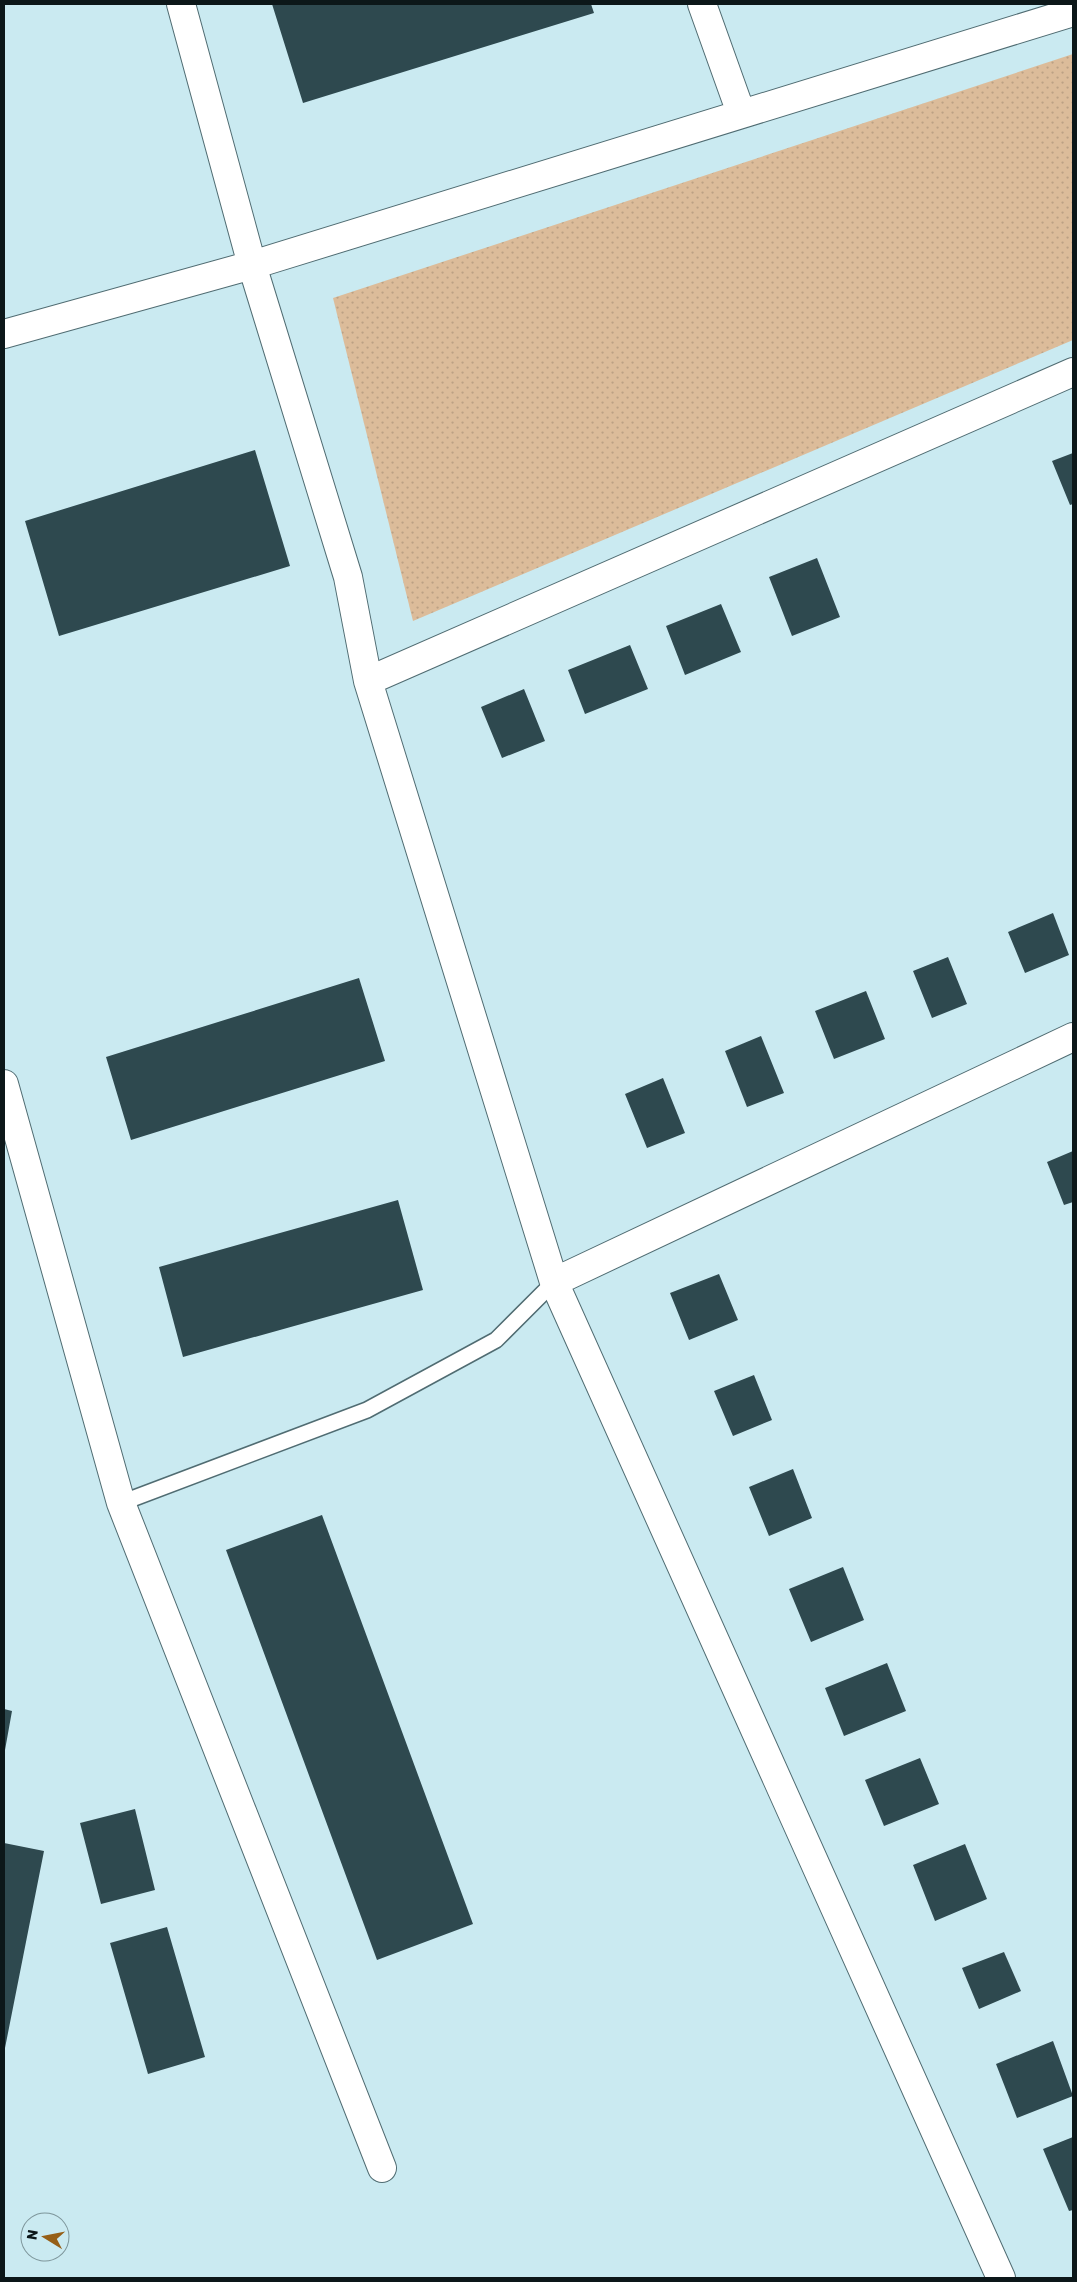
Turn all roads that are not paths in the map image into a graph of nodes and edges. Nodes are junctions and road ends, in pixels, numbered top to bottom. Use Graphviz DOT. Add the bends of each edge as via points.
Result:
graph roads {
  1 [pos="181,4"];
  2 [pos="702,4"];
  3 [pos="1073,12"];
  4 [pos="740,113"];
  5 [pos="252,265"];
  6 [pos="4,334"];
  7 [pos="1073,372"];
  8 [pos="368,681"];
  9 [pos="1073,1037"];
  10 [pos="4,1084"];
  11 [pos="554,1282"];
  12 [pos="121,1503"];
  13 [pos="382,2168"];
  14 [pos="1000,2278"];
  1 -- 5 [label="street"];
  2 -- 4 [label="street"];
  3 -- 4 [label="street"];
  4 -- 5 [label="street"];
  5 -- 6 [label="street"];
  5 -- 8 [label="street" via="348,577"];
  7 -- 8 [label="street"];
  8 -- 11 [label="street"];
  9 -- 11 [label="street"];
  10 -- 12 [label="street"];
  11 -- 12 [label="lane" via="496,1340 367,1410"];
  11 -- 14 [label="street"];
  12 -- 13 [label="street"];
}
